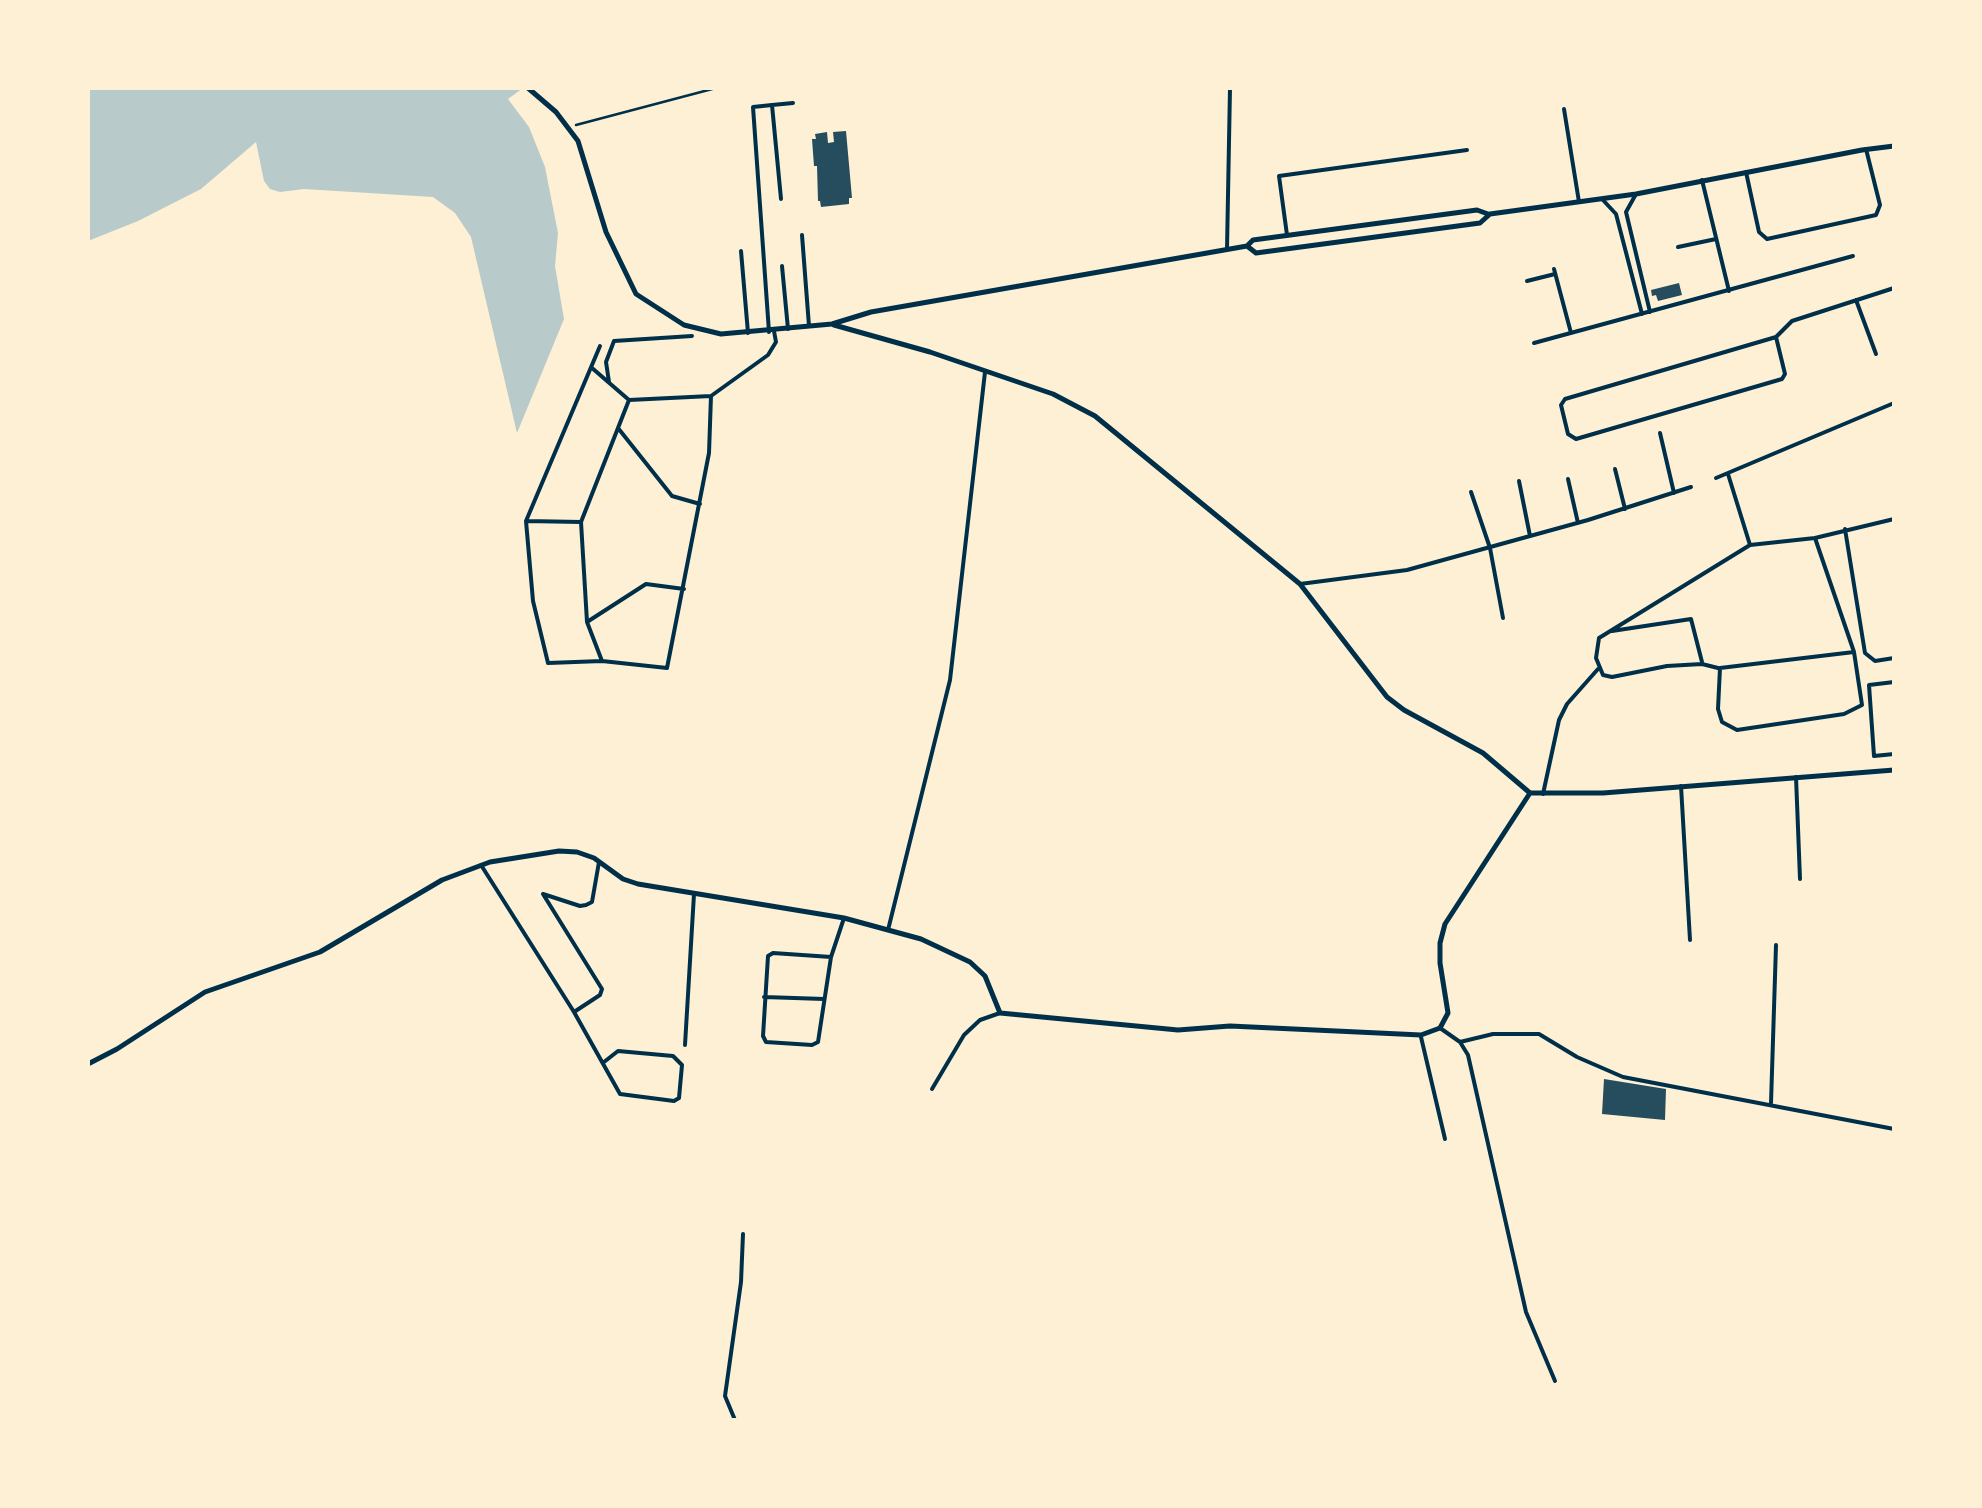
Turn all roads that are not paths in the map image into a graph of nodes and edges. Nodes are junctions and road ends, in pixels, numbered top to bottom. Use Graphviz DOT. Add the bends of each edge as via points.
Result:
graph roads {
  1 [pos="528,88"];
  2 [pos="1230,88"];
  3 [pos="793,103"];
  4 [pos="772,105"];
  5 [pos="1564,109"];
  6 [pos="1894,146"];
  7 [pos="1866,149"];
  8 [pos="1467,150"];
  9 [pos="1746,172"];
  10 [pos="1702,180"];
  11 [pos="1636,194"];
  12 [pos="782,199"];
  13 [pos="1602,199"];
  14 [pos="1579,202"];
  15 [pos="1490,214"];
  16 [pos="802,235"];
  17 [pos="1287,235"];
  18 [pos="1716,239"];
  19 [pos="1246,246"];
  20 [pos="1678,247"];
  21 [pos="1228,249"];
  22 [pos="741,250"];
  23 [pos="1853,256"];
  24 [pos="1637,258"];
  25 [pos="1628,260"];
  26 [pos="782,266"];
  27 [pos="1528,282"];
  28 [pos="1894,288"];
  29 [pos="1729,291"];
  30 [pos="1856,300"];
  31 [pos="1650,312"];
  32 [pos="1642,314"];
  33 [pos="832,324"];
  34 [pos="809,326"];
  35 [pos="788,329"];
  36 [pos="772,331"];
  37 [pos="1570,333"];
  38 [pos="748,334"];
  39 [pos="692,336"];
  40 [pos="1776,337"];
  41 [pos="1534,343"];
  42 [pos="600,346"];
  43 [pos="1876,354"];
  44 [pos="592,368"];
  45 [pos="985,372"];
  46 [pos="608,382"];
  47 [pos="711,396"];
  48 [pos="629,400"];
  49 [pos="1894,403"];
  50 [pos="618,428"];
  51 [pos="1660,433"];
  52 [pos="1615,469"];
  53 [pos="1728,474"];
  54 [pos="1716,478"];
  55 [pos="1519,480"];
  56 [pos="1568,480"];
  57 [pos="1691,487"];
  58 [pos="1471,492"];
  59 [pos="1674,494"];
  60 [pos="700,504"];
  61 [pos="1625,509"];
  62 [pos="1894,519"];
  63 [pos="526,521"];
  64 [pos="580,522"];
  65 [pos="1578,523"];
  66 [pos="1845,528"];
  67 [pos="1530,536"];
  68 [pos="1814,538"];
  69 [pos="1750,545"];
  70 [pos="1490,548"];
  71 [pos="1300,584"];
  72 [pos="684,588"];
  73 [pos="1503,618"];
  74 [pos="587,622"];
  75 [pos="1607,632"];
  76 [pos="1854,652"];
  77 [pos="1894,658"];
  78 [pos="602,661"];
  79 [pos="1702,664"];
  80 [pos="1720,668"];
  81 [pos="1598,669"];
  82 [pos="1894,682"];
  83 [pos="1894,754"];
  84 [pos="1894,770"];
  85 [pos="1796,777"];
  86 [pos="1681,786"];
  87 [pos="1530,792"];
  88 [pos="1544,794"];
  89 [pos="599,862"];
  90 [pos="481,865"];
  91 [pos="1800,879"];
  92 [pos="694,894"];
  93 [pos="844,918"];
  94 [pos="888,930"];
  95 [pos="1690,940"];
  96 [pos="1776,944"];
  97 [pos="831,956"];
  98 [pos="764,997"];
  99 [pos="826,999"];
  100 [pos="574,1012"];
  101 [pos="1000,1013"];
  102 [pos="1440,1028"];
  103 [pos="1420,1036"];
  104 [pos="1460,1042"];
  105 [pos="685,1044"];
  106 [pos="604,1062"];
  107 [pos="88,1064"];
  108 [pos="932,1089"];
  109 [pos="1771,1103"];
  110 [pos="1894,1128"];
  111 [pos="1445,1139"];
  112 [pos="744,1234"];
  113 [pos="1555,1381"];
  114 [pos="735,1420"];
  1 -- 38 [label="street" via="570,127 610,244 636,294 684,325"];
  2 -- 21 [label="street"];
  3 -- 4 [label="street"];
  4 -- 12 [label="street"];
  4 -- 36 [label="street" via="753,107"];
  5 -- 14 [label="street"];
  6 -- 7 [label="street"];
  7 -- 9 [label="street"];
  7 -- 9 [label="street" via="1880,204 1876,215 1767,239 1759,232"];
  8 -- 17 [label="street" via="1279,176"];
  9 -- 10 [label="street"];
  10 -- 11 [label="street"];
  10 -- 18 [label="street"];
  11 -- 13 [label="street"];
  11 -- 24 [label="street" via="1626,212"];
  13 -- 14 [label="street"];
  13 -- 25 [label="street" via="1616,214"];
  14 -- 15 [label="street"];
  15 -- 17 [label="street" via="1478,210"];
  15 -- 19 [label="street" via="1480,223 1256,253"];
  16 -- 34 [label="street"];
  17 -- 19 [label="street"];
  18 -- 20 [label="street"];
  18 -- 29 [label="street"];
  19 -- 21 [label="street"];
  21 -- 33 [label="street"];
  22 -- 38 [label="street"];
  23 -- 29 [label="street"];
  24 -- 25 [label="street"];
  24 -- 31 [label="street"];
  25 -- 32 [label="street"];
  26 -- 35 [label="street"];
  27 -- 37 [label="street" via="1555,271"];
  28 -- 30 [label="street"];
  29 -- 31 [label="street"];
  30 -- 40 [label="street" via="1792,321"];
  30 -- 43 [label="street"];
  31 -- 32 [label="street"];
  32 -- 37 [label="street"];
  33 -- 34 [label="street"];
  33 -- 45 [label="street"];
  34 -- 35 [label="street"];
  35 -- 36 [label="street"];
  36 -- 38 [label="street"];
  36 -- 47 [label="street" via="776,342 768,355"];
  37 -- 41 [label="street"];
  39 -- 46 [label="street" via="614,342"];
  40 -- 40 [label="street" via="1782,380 1571,438 1565,398"];
  42 -- 44 [label="street"];
  44 -- 46 [label="street"];
  44 -- 63 [label="street"];
  45 -- 71 [label="street" via="1096,416"];
  45 -- 94 [label="street" via="948,695"];
  46 -- 48 [label="street"];
  47 -- 48 [label="street"];
  47 -- 60 [label="street"];
  48 -- 50 [label="street"];
  49 -- 53 [label="street"];
  50 -- 60 [label="street" via="672,496"];
  50 -- 64 [label="street"];
  51 -- 59 [label="street"];
  52 -- 61 [label="street"];
  53 -- 54 [label="street"];
  53 -- 69 [label="street"];
  55 -- 67 [label="street"];
  56 -- 65 [label="street"];
  57 -- 59 [label="street"];
  58 -- 70 [label="street"];
  59 -- 61 [label="street"];
  60 -- 72 [label="street"];
  61 -- 65 [label="street"];
  62 -- 66 [label="street"];
  63 -- 64 [label="street"];
  63 -- 78 [label="street" via="548,663"];
  64 -- 74 [label="street"];
  65 -- 67 [label="street"];
  66 -- 68 [label="street"];
  66 -- 77 [label="street" via="1866,653 1875,661"];
  67 -- 70 [label="street"];
  68 -- 69 [label="street"];
  68 -- 76 [label="street"];
  69 -- 75 [label="street"];
  70 -- 71 [label="street" via="1406,570"];
  70 -- 73 [label="street"];
  71 -- 87 [label="street" via="1387,697 1483,753"];
  72 -- 74 [label="street" via="646,584"];
  72 -- 78 [label="street" via="667,668"];
  74 -- 78 [label="street"];
  75 -- 79 [label="street" via="1692,619"];
  75 -- 81 [label="street" via="1599,638"];
  76 -- 80 [label="street"];
  76 -- 80 [label="street" via="1862,705 1854,711 1736,730 1722,722 1718,709"];
  79 -- 80 [label="street"];
  79 -- 81 [label="street" via="1612,677"];
  81 -- 88 [label="street" via="1559,720"];
  82 -- 83 [label="street" via="1869,685 1874,756"];
  84 -- 85 [label="street"];
  85 -- 86 [label="street"];
  85 -- 91 [label="street"];
  86 -- 88 [label="street"];
  86 -- 95 [label="street"];
  87 -- 88 [label="street"];
  87 -- 102 [label="street" via="1445,924 1440,963 1448,1013"];
  89 -- 90 [label="street" via="577,852"];
  89 -- 92 [label="street" via="638,884"];
  89 -- 100 [label="street" via="592,902 580,906 543,894 602,989"];
  90 -- 100 [label="street"];
  90 -- 107 [label="street" via="442,880 320,952 204,992"];
  92 -- 93 [label="street"];
  92 -- 105 [label="street"];
  93 -- 94 [label="street"];
  93 -- 97 [label="street"];
  94 -- 101 [label="street" via="970,962"];
  96 -- 109 [label="street"];
  97 -- 98 [label="street" via="770,954"];
  97 -- 99 [label="street"];
  98 -- 99 [label="street"];
  98 -- 99 [label="street" via="768,1044 818,1042"];
  100 -- 106 [label="street"];
  101 -- 103 [label="street" via="1178,1030 1230,1026"];
  101 -- 108 [label="street" via="964,1035"];
  102 -- 103 [label="street"];
  102 -- 104 [label="street"];
  103 -- 111 [label="street"];
  104 -- 109 [label="street" via="1539,1034 1623,1076"];
  104 -- 113 [label="street" via="1526,1312"];
  106 -- 106 [label="street" via="618,1051 673,1056 682,1065 680,1098 620,1094"];
  109 -- 110 [label="street"];
  112 -- 114 [label="street" via="726,1396"];
}
